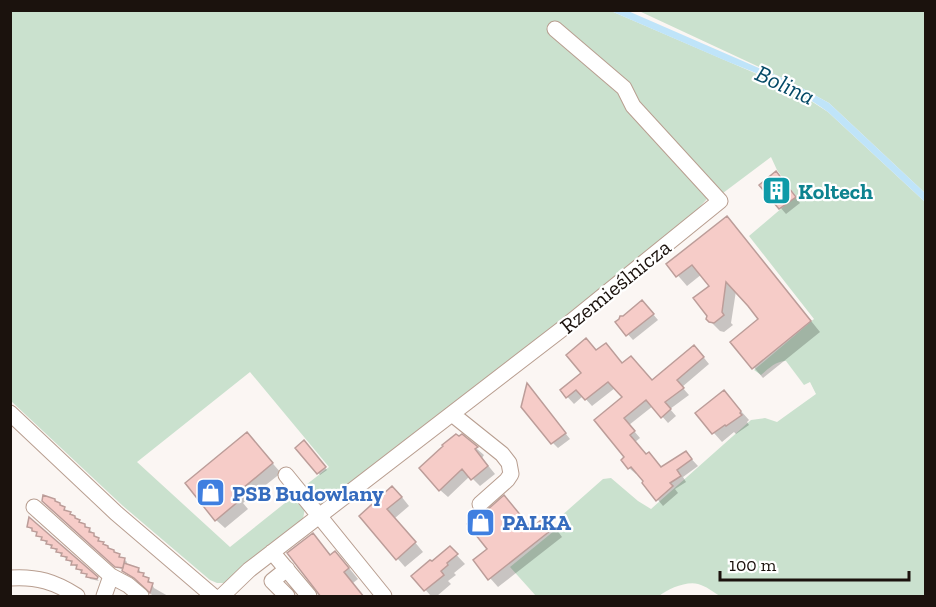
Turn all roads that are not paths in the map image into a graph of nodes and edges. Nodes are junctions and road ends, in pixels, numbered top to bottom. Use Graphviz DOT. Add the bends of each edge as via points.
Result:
graph roads {
  1 [pos="555,29"];
  2 [pos="10,413"];
  3 [pos="452,414"];
  4 [pos="286,475"];
  5 [pos="480,504"];
  6 [pos="34,507"];
  7 [pos="319,516"];
  8 [pos="272,552"];
  9 [pos="287,569"];
  10 [pos="111,576"];
  11 [pos="10,578"];
  12 [pos="77,597"];
  13 [pos="104,597"];
  14 [pos="141,597"];
  15 [pos="213,597"];
  16 [pos="222,597"];
  17 [pos="287,597"];
  18 [pos="309,597"];
  19 [pos="384,597"];
  1 -- 3 [label="street, Rzemieślnicza" via="624,88 633,106 720,201"];
  2 -- 15 [label="street"];
  3 -- 5 [label="street" via="508,463 511,474 507,480"];
  3 -- 7 [label="street, Rzemieślnicza"];
  4 -- 7 [label="street"];
  6 -- 10 [label="street"];
  7 -- 8 [label="street, Rzemieślnicza"];
  7 -- 19 [label="street"];
  8 -- 9 [label="street"];
  8 -- 16 [label="street, Rzemieślnicza"];
  9 -- 17 [label="street" via="272,581"];
  9 -- 18 [label="street"];
  10 -- 13 [label="street"];
  10 -- 14 [label="street"];
  11 -- 12 [label="street" via="48,581"];
}
